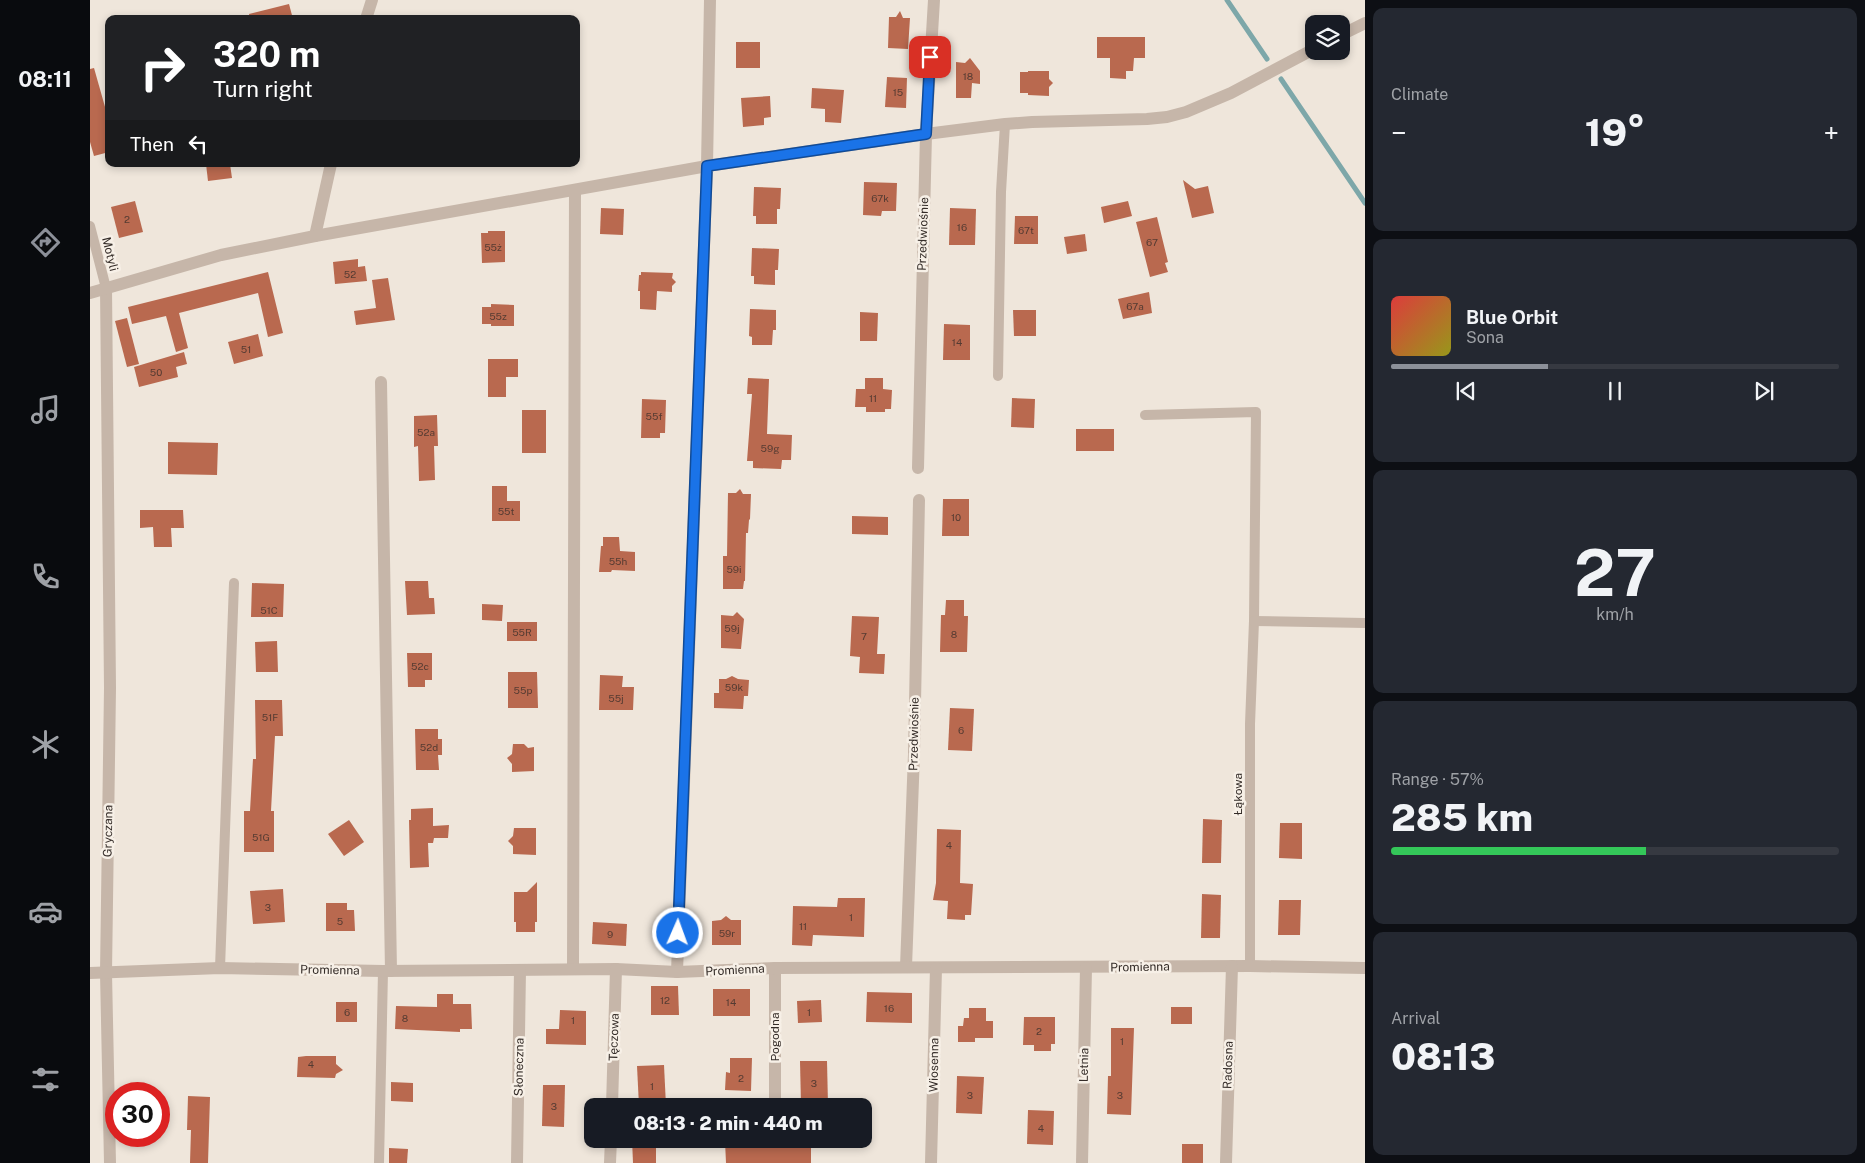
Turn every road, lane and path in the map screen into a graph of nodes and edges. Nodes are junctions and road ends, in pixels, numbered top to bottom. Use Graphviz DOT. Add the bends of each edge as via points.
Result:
graph roads {
  1 [pos="372,0"];
  2 [pos="710,0"];
  3 [pos="934,0"];
  4 [pos="367,15"];
  5 [pos="1365,23"];
  6 [pos="1350,30"];
  7 [pos="1305,54"];
  8 [pos="1005,124"];
  9 [pos="926,134"];
  10 [pos="707,166"];
  11 [pos="330,167"];
  12 [pos="575,190"];
  13 [pos="90,226"];
  14 [pos="315,236"];
  15 [pos="106,288"];
  16 [pos="90,293"];
  17 [pos="998,376"];
  18 [pos="381,382"];
  19 [pos="1145,415"];
  20 [pos="918,468"];
  21 [pos="919,500"];
  22 [pos="234,583"];
  23 [pos="1254,621"];
  24 [pos="1365,622"];
  25 [pos="1232,966"];
  26 [pos="1250,966"];
  27 [pos="906,967"];
  28 [pos="220,968"];
  29 [pos="775,968"];
  30 [pos="936,968"];
  31 [pos="1086,968"];
  32 [pos="1365,968"];
  33 [pos="573,969"];
  34 [pos="616,969"];
  35 [pos="520,970"];
  36 [pos="387,971"];
  37 [pos="677,972"];
  38 [pos="90,973"];
  39 [pos="106,973"];
  40 [pos="612,1098"];
  41 [pos="775,1098"];
  42 [pos="611,1148"];
  43 [pos="110,1163"];
  44 [pos="378,1163"];
  45 [pos="517,1163"];
  46 [pos="610,1163"];
  47 [pos="931,1163"];
  48 [pos="1082,1163"];
  49 [pos="1226,1163"];
  1 -- 4 [label="street"];
  2 -- 10 [label="street"];
  3 -- 9 [label="street, Przedwiośnie"];
  5 -- 6 [label="street"];
  7 -- 8 [label="street" via="1231,93 1167,117"];
  8 -- 9 [label="street"];
  8 -- 17 [label="lane"];
  9 -- 10 [label="street"];
  9 -- 20 [label="street, Przedwiośnie"];
  10 -- 12 [label="street"];
  10 -- 37 [label="street"];
  11 -- 14 [label="street"];
  12 -- 14 [label="street"];
  12 -- 33 [label="street"];
  13 -- 15 [label="lane, Motyli"];
  14 -- 15 [label="street" via="221,255"];
  15 -- 16 [label="street"];
  15 -- 39 [label="street, Gryczana" via="110,688"];
  18 -- 36 [label="street"];
  19 -- 23 [label="lane, Łąkowa" via="1256,412"];
  21 -- 27 [label="street, Przedwiośnie"];
  22 -- 28 [label="lane"];
  23 -- 24 [label="lane"];
  23 -- 26 [label="lane, Łąkowa" via="1250,724"];
  25 -- 26 [label="street, Promienna"];
  25 -- 31 [label="street, Promienna"];
  25 -- 49 [label="street, Radosna"];
  26 -- 32 [label="street, Promienna"];
  27 -- 29 [label="street, Promienna"];
  27 -- 30 [label="street, Promienna"];
  28 -- 36 [label="street, Promienna"];
  28 -- 39 [label="street, Promienna"];
  29 -- 37 [label="street, Promienna"];
  29 -- 41 [label="street, Pogodna"];
  30 -- 31 [label="street, Promienna"];
  30 -- 47 [label="street, Wiosenna"];
  31 -- 48 [label="street, Letnia"];
  33 -- 34 [label="street, Promienna"];
  33 -- 35 [label="street, Promienna"];
  34 -- 37 [label="street, Promienna"];
  34 -- 40 [label="street, Tęczowa"];
  35 -- 36 [label="street, Promienna"];
  35 -- 45 [label="street, Słoneczna"];
  36 -- 44 [label="lane"];
  38 -- 39 [label="street"];
  39 -- 43 [label="street, Gryczana"];
  42 -- 46 [label="street"];
}
